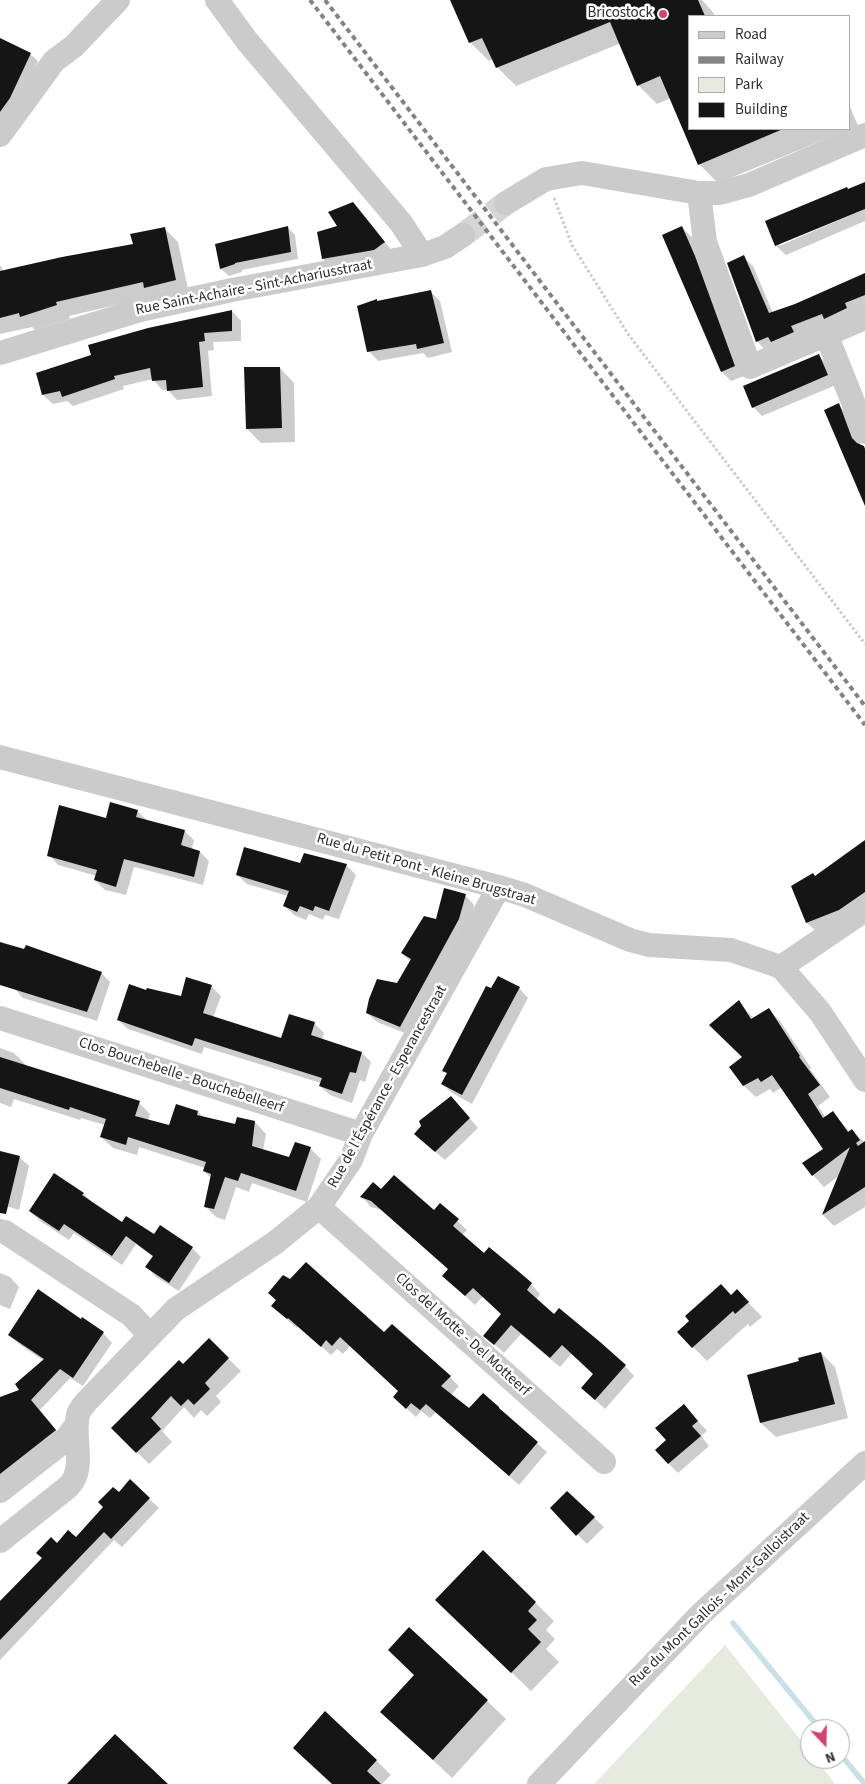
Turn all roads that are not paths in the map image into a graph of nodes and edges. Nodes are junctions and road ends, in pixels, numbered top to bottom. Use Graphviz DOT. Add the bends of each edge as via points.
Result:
graph roads {
  1 [pos="118,0"];
  2 [pos="217,0"];
  3 [pos="0,135"];
  4 [pos="865,135"];
  5 [pos="699,192"];
  6 [pos="506,203"];
  7 [pos="463,235"];
  8 [pos="422,255"];
  9 [pos="865,318"];
  10 [pos="826,334"];
  11 [pos="0,353"];
  12 [pos="865,432"];
  13 [pos="0,757"];
  14 [pos="499,888"];
  15 [pos="865,910"];
  16 [pos="781,966"];
  17 [pos="0,1018"];
  18 [pos="865,1080"];
  19 [pos="361,1134"];
  20 [pos="319,1207"];
  21 [pos="0,1231"];
  22 [pos="150,1335"];
  23 [pos="76,1424"];
  24 [pos="47,1454"];
  25 [pos="604,1462"];
  26 [pos="865,1463"];
  27 [pos="77,1472"];
  28 [pos="0,1491"];
  29 [pos="0,1539"];
  30 [pos="539,1784"];
  1 -- 3 [label="street" via="74,46 54,61"];
  2 -- 8 [label="street" via="247,41 401,224"];
  4 -- 5 [label="street" via="749,185 720,193"];
  5 -- 6 [label="street" via="582,173 546,179"];
  5 -- 10 [label="street" via="705,242 750,367"];
  7 -- 8 [label="street, Rue Saint-Achaire - Sint-Achariusstraat" via="445,247"];
  8 -- 11 [label="street, Rue Saint-Achaire - Sint-Achariusstraat" via="140,310"];
  9 -- 10 [label="street"];
  10 -- 12 [label="street"];
  13 -- 14 [label="street, Rue du Petit Pont - Kleine Brugstraat"];
  14 -- 16 [label="street, Rue du Petit Pont - Kleine Brugstraat" via="526,896 630,940 649,945 731,950"];
  14 -- 19 [label="street, Rue de l'Éspérance - Esperancestraat"];
  15 -- 16 [label="street"];
  16 -- 18 [label="street" via="820,1012"];
  17 -- 19 [label="street, Clos Bouchebelle - Bouchebelleerf"];
  19 -- 20 [label="street, Rue de l'Éspérance - Esperancestraat" via="351,1160"];
  20 -- 22 [label="street, Rue de l'Éspérance - Esperancestraat" via="276,1242 176,1309"];
  20 -- 25 [label="street, Clos del Motte - Del Motteerf"];
  21 -- 22 [label="street" via="131,1315"];
  22 -- 23 [label="street, Rue de l'Éspérance - Esperancestraat" via="86,1402 78,1413"];
  23 -- 24 [label="street, Rue de l'Éspérance - Esperancestraat" via="67,1438"];
  23 -- 27 [label="street, Rue de l'Éspérance - Esperancestraat"];
  24 -- 27 [label="street" via="60,1458"];
  24 -- 28 [label="street, Rue de l'Éspérance - Esperancestraat"];
  26 -- 30 [label="street, Rue du Mont Gallois - Mont-Galloistraat" via="702,1614"];
  27 -- 29 [label="street" via="68,1487"];
}
